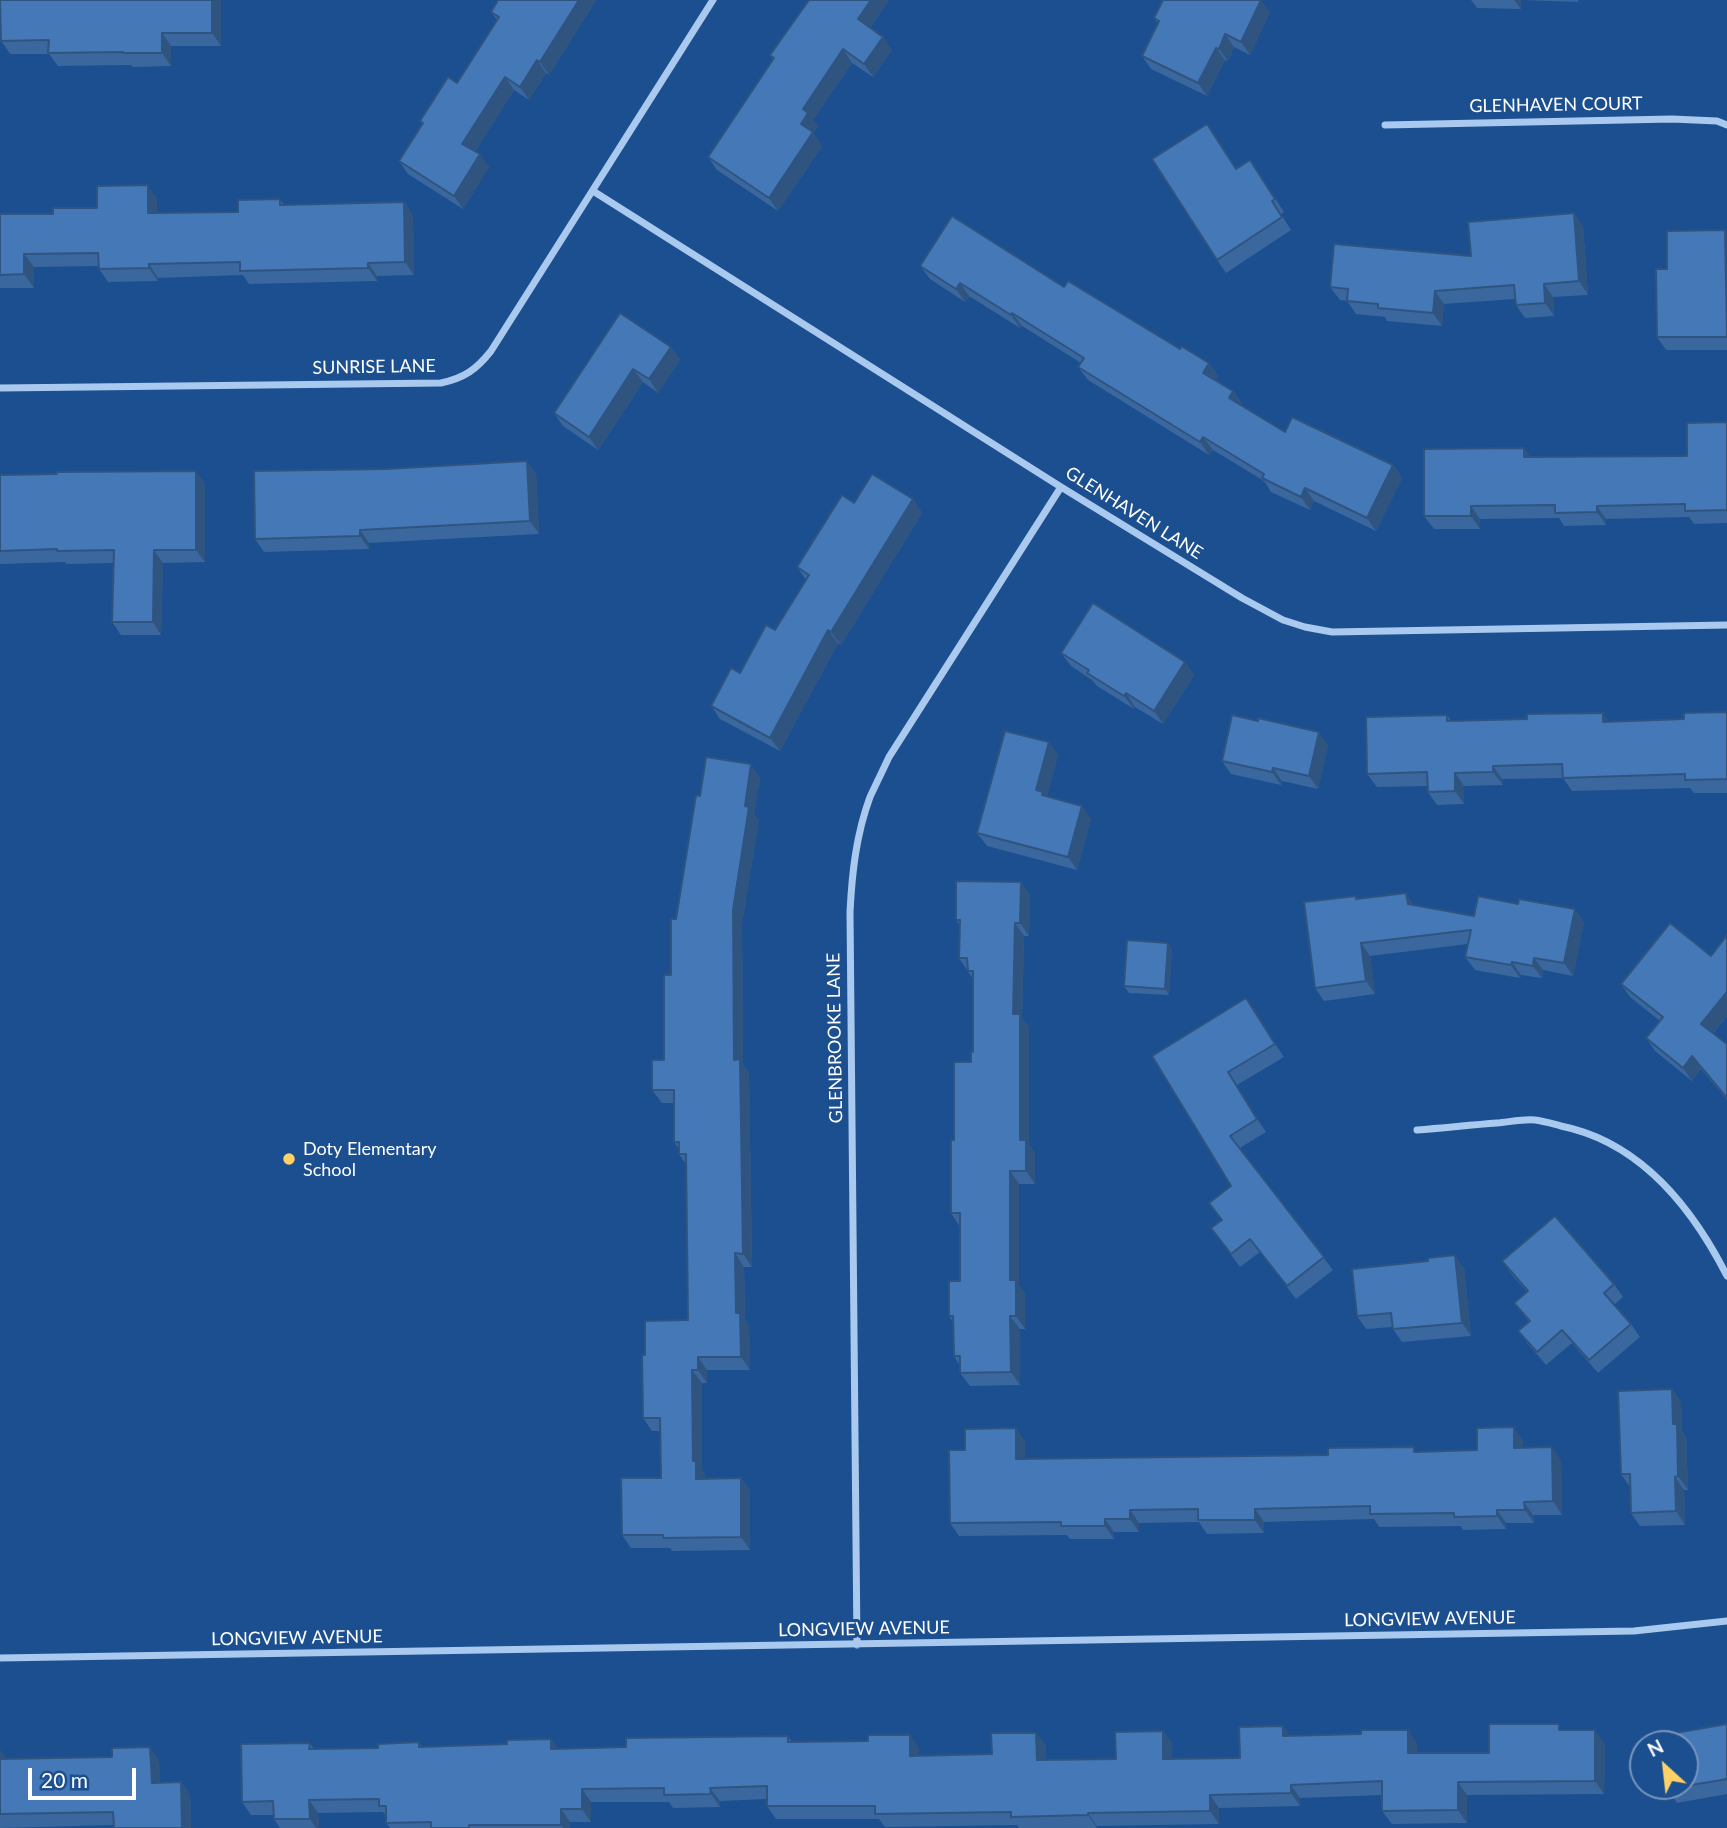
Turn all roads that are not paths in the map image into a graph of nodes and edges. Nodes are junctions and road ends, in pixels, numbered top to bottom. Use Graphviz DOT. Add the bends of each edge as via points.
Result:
graph roads {
  1 [pos="713,0"];
  2 [pos="1385,125"];
  3 [pos="1727,125"];
  4 [pos="593,191"];
  5 [pos="0,388"];
  6 [pos="1061,487"];
  7 [pos="1727,625"];
  8 [pos="1417,1130"];
  9 [pos="1727,1276"];
  10 [pos="1727,1621"];
  11 [pos="857,1644"];
  12 [pos="0,1658"];
  1 -- 4 [label="street, SUNRISE LANE"];
  2 -- 3 [label="street, GLENHAVEN COURT" via="1672,119"];
  4 -- 5 [label="street, SUNRISE LANE" via="491,351 457,379 440,383"];
  4 -- 6 [label="street, GLENHAVEN LANE"];
  6 -- 7 [label="street, GLENHAVEN LANE" via="1252,604 1305,627 1332,632"];
  6 -- 11 [label="street, GLENBROOKE LANE" via="890,757 858,836 850,912"];
  8 -- 9 [label="street" via="1535,1120 1605,1140 1638,1160 1663,1184 1694,1219"];
  10 -- 11 [label="street, LONGVIEW AVENUE" via="1634,1631"];
  11 -- 12 [label="street, LONGVIEW AVENUE"];
}
